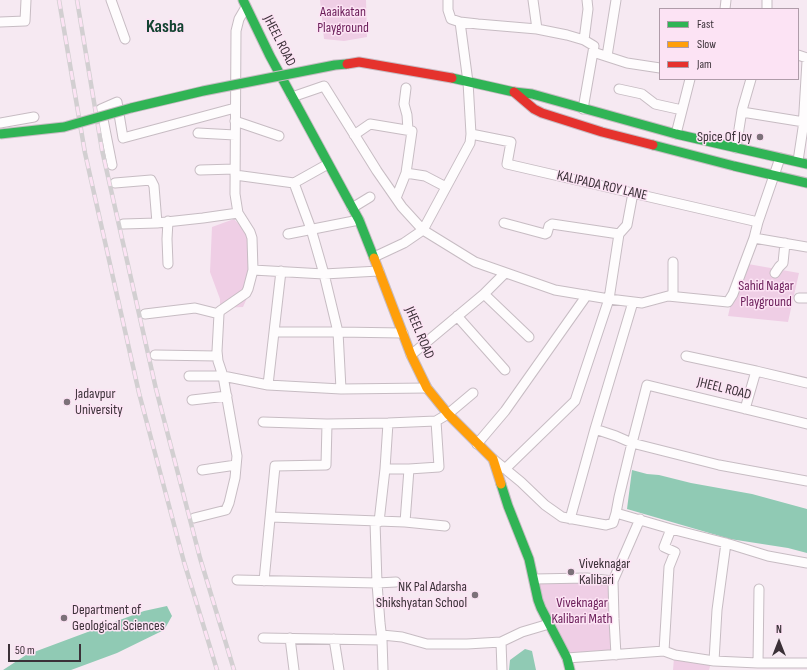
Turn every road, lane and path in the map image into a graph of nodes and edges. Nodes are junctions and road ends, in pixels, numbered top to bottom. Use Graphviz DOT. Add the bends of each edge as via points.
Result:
graph roads {
  1 [pos="26,0"];
  2 [pos="111,0"];
  3 [pos="448,0"];
  4 [pos="533,0"];
  5 [pos="587,0"];
  6 [pos="616,0"];
  7 [pos="245,3"];
  8 [pos="0,22"];
  9 [pos="460,22"];
  10 [pos="537,30"];
  11 [pos="125,39"];
  12 [pos="584,40"];
  13 [pos="593,52"];
  14 [pos="607,56"];
  15 [pos="807,61"];
  16 [pos="659,68"];
  17 [pos="690,80"];
  18 [pos="751,80"];
  19 [pos="468,82"];
  20 [pos="406,88"];
  21 [pos="619,89"];
  22 [pos="514,92"];
  23 [pos="292,97"];
  24 [pos="235,108"];
  25 [pos="583,109"];
  26 [pos="682,110"];
  27 [pos="742,112"];
  28 [pos="806,112"];
  29 [pos="34,117"];
  30 [pos="235,121"];
  31 [pos="804,122"];
  32 [pos="0,123"];
  33 [pos="408,130"];
  34 [pos="198,133"];
  35 [pos="0,134"];
  36 [pos="471,134"];
  37 [pos="676,134"];
  38 [pos="235,135"];
  39 [pos="354,135"];
  40 [pos="278,136"];
  41 [pos="736,148"];
  42 [pos="780,158"];
  43 [pos="798,161"];
  44 [pos="328,164"];
  45 [pos="807,164"];
  46 [pos="112,165"];
  47 [pos="200,170"];
  48 [pos="235,172"];
  49 [pos="406,173"];
  50 [pos="774,176"];
  51 [pos="115,183"];
  52 [pos="294,183"];
  53 [pos="807,183"];
  54 [pos="446,187"];
  55 [pos="633,193"];
  56 [pos="370,197"];
  57 [pos="396,198"];
  58 [pos="352,208"];
  59 [pos="238,213"];
  60 [pos="359,220"];
  61 [pos="168,221"];
  62 [pos="758,222"];
  63 [pos="157,223"];
  64 [pos="504,223"];
  65 [pos="123,224"];
  66 [pos="311,229"];
  67 [pos="423,230"];
  68 [pos="288,234"];
  69 [pos="619,234"];
  70 [pos="754,238"];
  71 [pos="785,243"];
  72 [pos="807,247"];
  73 [pos="374,257"];
  74 [pos="674,262"];
  75 [pos="168,264"];
  76 [pos="253,270"];
  77 [pos="281,271"];
  78 [pos="380,271"];
  79 [pos="505,273"];
  80 [pos="775,273"];
  81 [pos="324,274"];
  82 [pos="484,294"];
  83 [pos="587,295"];
  84 [pos="673,296"];
  85 [pos="609,299"];
  86 [pos="634,302"];
  87 [pos="145,314"];
  88 [pos="219,314"];
  89 [pos="457,316"];
  90 [pos="274,332"];
  91 [pos="338,332"];
  92 [pos="403,333"];
  93 [pos="529,337"];
  94 [pos="155,355"];
  95 [pos="412,355"];
  96 [pos="218,356"];
  97 [pos="686,356"];
  98 [pos="505,370"];
  99 [pos="756,371"];
  100 [pos="189,376"];
  101 [pos="223,376"];
  102 [pos="807,383"];
  103 [pos="268,385"];
  104 [pos="427,388"];
  105 [pos="341,389"];
  106 [pos="473,392"];
  107 [pos="226,396"];
  108 [pos="192,400"];
  109 [pos="745,409"];
  110 [pos="448,414"];
  111 [pos="436,421"];
  112 [pos="263,422"];
  113 [pos="388,423"];
  114 [pos="327,424"];
  115 [pos="807,424"];
  116 [pos="595,429"];
  117 [pos="632,443"];
  118 [pos="477,444"];
  119 [pos="493,459"];
  120 [pos="236,465"];
  121 [pos="385,469"];
  122 [pos="409,469"];
  123 [pos="505,469"];
  124 [pos="202,470"];
  125 [pos="807,481"];
  126 [pos="616,513"];
  127 [pos="271,517"];
  128 [pos="194,518"];
  129 [pos="570,519"];
  130 [pos="640,519"];
  131 [pos="377,522"];
  132 [pos="406,522"];
  133 [pos="445,526"];
  134 [pos="671,529"];
  135 [pos="726,543"];
  136 [pos="807,563"];
  137 [pos="534,579"];
  138 [pos="237,580"];
  139 [pos="264,581"];
  140 [pos="613,581"];
  141 [pos="396,582"];
  142 [pos="377,583"];
  143 [pos="759,589"];
  144 [pos="549,624"];
  145 [pos="382,637"];
  146 [pos="263,638"];
  147 [pos="290,638"];
  148 [pos="334,639"];
  149 [pos="501,642"];
  150 [pos="664,651"];
  151 [pos="616,655"];
  152 [pos="567,658"];
  153 [pos="714,661"];
  154 [pos="758,663"];
  155 [pos="807,663"];
  156 [pos="294,670"];
  157 [pos="339,670"];
  158 [pos="383,670"];
  159 [pos="502,670"];
  160 [pos="570,670"];
  1 -- 8 [label="street" via="25,21"];
  2 -- 11 [label="street"];
  3 -- 9 [label="street" via="451,19"];
  4 -- 10 [label="street"];
  5 -- 12 [label="street"];
  6 -- 14 [label="street"];
  7 -- 23 [label="main road, JHEEL ROAD"];
  7 -- 24 [label="street" via="236,31"];
  9 -- 10 [label="street"];
  9 -- 19 [label="street"];
  10 -- 12 [label="street"];
  12 -- 13 [label="street" via="594,46"];
  13 -- 14 [label="street"];
  13 -- 25 [label="street"];
  14 -- 16 [label="street" via="627,63"];
  15 -- 28 [label="street"];
  17 -- 26 [label="street"];
  18 -- 27 [label="street"];
  19 -- 22 [label="main road"];
  19 -- 35 [label="main road, bridge" via="359,62 203,91 64,127"];
  19 -- 36 [label="street"];
  20 -- 33 [label="street" via="404,104"];
  21 -- 26 [label="street" via="642,94 655,104"];
  22 -- 25 [label="main road" via="546,97"];
  22 -- 50 [label="main road" via="542,113 602,132"];
  23 -- 39 [label="street" via="324,86"];
  23 -- 44 [label="main road, JHEEL ROAD"];
  24 -- 30 [label="street"];
  24 -- 46 [label="street" via="123,138 117,102 101,109"];
  25 -- 37 [label="main road"];
  26 -- 37 [label="street"];
  27 -- 31 [label="street"];
  27 -- 41 [label="street"];
  28 -- 31 [label="street"];
  29 -- 32 [label="street"];
  30 -- 38 [label="street"];
  30 -- 40 [label="street"];
  31 -- 43 [label="street"];
  33 -- 39 [label="street" via="370,124"];
  33 -- 49 [label="street" via="412,131"];
  34 -- 38 [label="street"];
  36 -- 54 [label="street" via="470,143"];
  36 -- 55 [label="street, KALIPADA ROY LANE" via="511,142 507,164"];
  37 -- 41 [label="main road"];
  38 -- 48 [label="street"];
  39 -- 57 [label="street"];
  41 -- 42 [label="main road"];
  42 -- 43 [label="main road"];
  42 -- 50 [label="street"];
  43 -- 45 [label="main road"];
  44 -- 52 [label="street"];
  44 -- 58 [label="main road, JHEEL ROAD"];
  47 -- 48 [label="street"];
  48 -- 52 [label="street"];
  48 -- 59 [label="street"];
  49 -- 54 [label="street" via="425,176"];
  49 -- 57 [label="street"];
  50 -- 53 [label="main road"];
  50 -- 62 [label="street"];
  51 -- 63 [label="street" via="151,180 154,186"];
  52 -- 66 [label="street"];
  54 -- 67 [label="street"];
  55 -- 62 [label="street, KALIPADA ROY LANE"];
  55 -- 69 [label="street" via="627,226"];
  56 -- 58 [label="street"];
  57 -- 67 [label="street"];
  58 -- 60 [label="main road, JHEEL ROAD"];
  59 -- 61 [label="street"];
  59 -- 76 [label="street" via="252,238"];
  60 -- 66 [label="street"];
  60 -- 73 [label="main road, JHEEL ROAD"];
  61 -- 63 [label="street"];
  61 -- 75 [label="street"];
  62 -- 70 [label="street"];
  63 -- 65 [label="street"];
  64 -- 69 [label="street" via="545,234 552,224"];
  66 -- 68 [label="street"];
  66 -- 81 [label="street"];
  67 -- 73 [label="street" via="404,243"];
  67 -- 79 [label="street" via="474,262"];
  69 -- 85 [label="street"];
  70 -- 71 [label="street"];
  70 -- 84 [label="street" via="728,302"];
  71 -- 72 [label="street"];
  71 -- 80 [label="street" via="783,263"];
  73 -- 78 [label="main road, JHEEL ROAD"];
  74 -- 84 [label="street"];
  76 -- 77 [label="street"];
  76 -- 88 [label="street" via="246,293"];
  77 -- 81 [label="street"];
  77 -- 90 [label="street"];
  78 -- 81 [label="street"];
  78 -- 92 [label="main road, JHEEL ROAD"];
  79 -- 82 [label="street"];
  79 -- 83 [label="street" via="555,290"];
  81 -- 91 [label="street"];
  82 -- 89 [label="street"];
  82 -- 93 [label="street"];
  83 -- 85 [label="street"];
  83 -- 118 [label="street" via="505,411"];
  84 -- 86 [label="street" via="642,303"];
  85 -- 86 [label="street"];
  85 -- 123 [label="street" via="575,401"];
  86 -- 116 [label="street"];
  87 -- 88 [label="street" via="195,308"];
  88 -- 96 [label="street"];
  89 -- 95 [label="street"];
  89 -- 98 [label="street"];
  90 -- 91 [label="street"];
  90 -- 103 [label="street"];
  91 -- 92 [label="street"];
  91 -- 105 [label="street"];
  92 -- 95 [label="main road, JHEEL ROAD"];
  94 -- 96 [label="street"];
  95 -- 104 [label="main road, JHEEL ROAD"];
  96 -- 101 [label="street"];
  97 -- 99 [label="street"];
  99 -- 102 [label="street"];
  99 -- 109 [label="street"];
  100 -- 101 [label="street"];
  101 -- 103 [label="street"];
  101 -- 107 [label="street"];
  103 -- 105 [label="street"];
  104 -- 105 [label="street"];
  104 -- 110 [label="main road, JHEEL ROAD"];
  106 -- 110 [label="street"];
  107 -- 108 [label="street"];
  107 -- 120 [label="street" via="237,456"];
  109 -- 115 [label="street, JHEEL ROAD"];
  109 -- 117 [label="street, JHEEL ROAD" via="647,385"];
  110 -- 111 [label="street"];
  110 -- 118 [label="main road, JHEEL ROAD"];
  111 -- 113 [label="street"];
  111 -- 122 [label="street" via="440,467"];
  112 -- 114 [label="street"];
  113 -- 114 [label="street"];
  113 -- 121 [label="street"];
  114 -- 127 [label="street" via="326,465 275,466"];
  116 -- 117 [label="street"];
  116 -- 129 [label="street"];
  117 -- 125 [label="street" via="719,465"];
  117 -- 126 [label="street"];
  118 -- 119 [label="main road, JHEEL ROAD"];
  119 -- 123 [label="street"];
  119 -- 137 [label="main road, JHEEL ROAD"];
  120 -- 124 [label="street"];
  120 -- 128 [label="street" via="233,490 226,510"];
  121 -- 122 [label="street"];
  121 -- 131 [label="street"];
  122 -- 132 [label="street"];
  123 -- 129 [label="street" via="545,505 562,518"];
  126 -- 129 [label="street" via="613,524 606,525"];
  126 -- 130 [label="street"];
  127 -- 131 [label="street"];
  127 -- 139 [label="street"];
  130 -- 134 [label="street"];
  130 -- 140 [label="street"];
  131 -- 132 [label="street"];
  131 -- 142 [label="street"];
  132 -- 133 [label="street"];
  134 -- 135 [label="street"];
  134 -- 150 [label="street" via="664,547 675,552 669,567"];
  135 -- 136 [label="street" via="768,556"];
  135 -- 153 [label="street" via="717,610"];
  137 -- 140 [label="street" via="587,578"];
  137 -- 144 [label="main road, JHEEL ROAD" via="538,600"];
  138 -- 139 [label="street"];
  139 -- 142 [label="street"];
  140 -- 151 [label="street"];
  141 -- 142 [label="street"];
  142 -- 145 [label="street"];
  143 -- 154 [label="street"];
  144 -- 149 [label="street"];
  144 -- 152 [label="main road, JHEEL ROAD"];
  145 -- 148 [label="street"];
  145 -- 149 [label="street" via="402,637 427,644"];
  145 -- 158 [label="street"];
  146 -- 147 [label="street"];
  147 -- 148 [label="street"];
  147 -- 156 [label="street"];
  148 -- 157 [label="street"];
  149 -- 159 [label="street"];
  150 -- 151 [label="street"];
  150 -- 153 [label="street"];
  151 -- 152 [label="street"];
  152 -- 160 [label="main road, JHEEL ROAD"];
  153 -- 154 [label="street"];
  154 -- 155 [label="street"];
}
